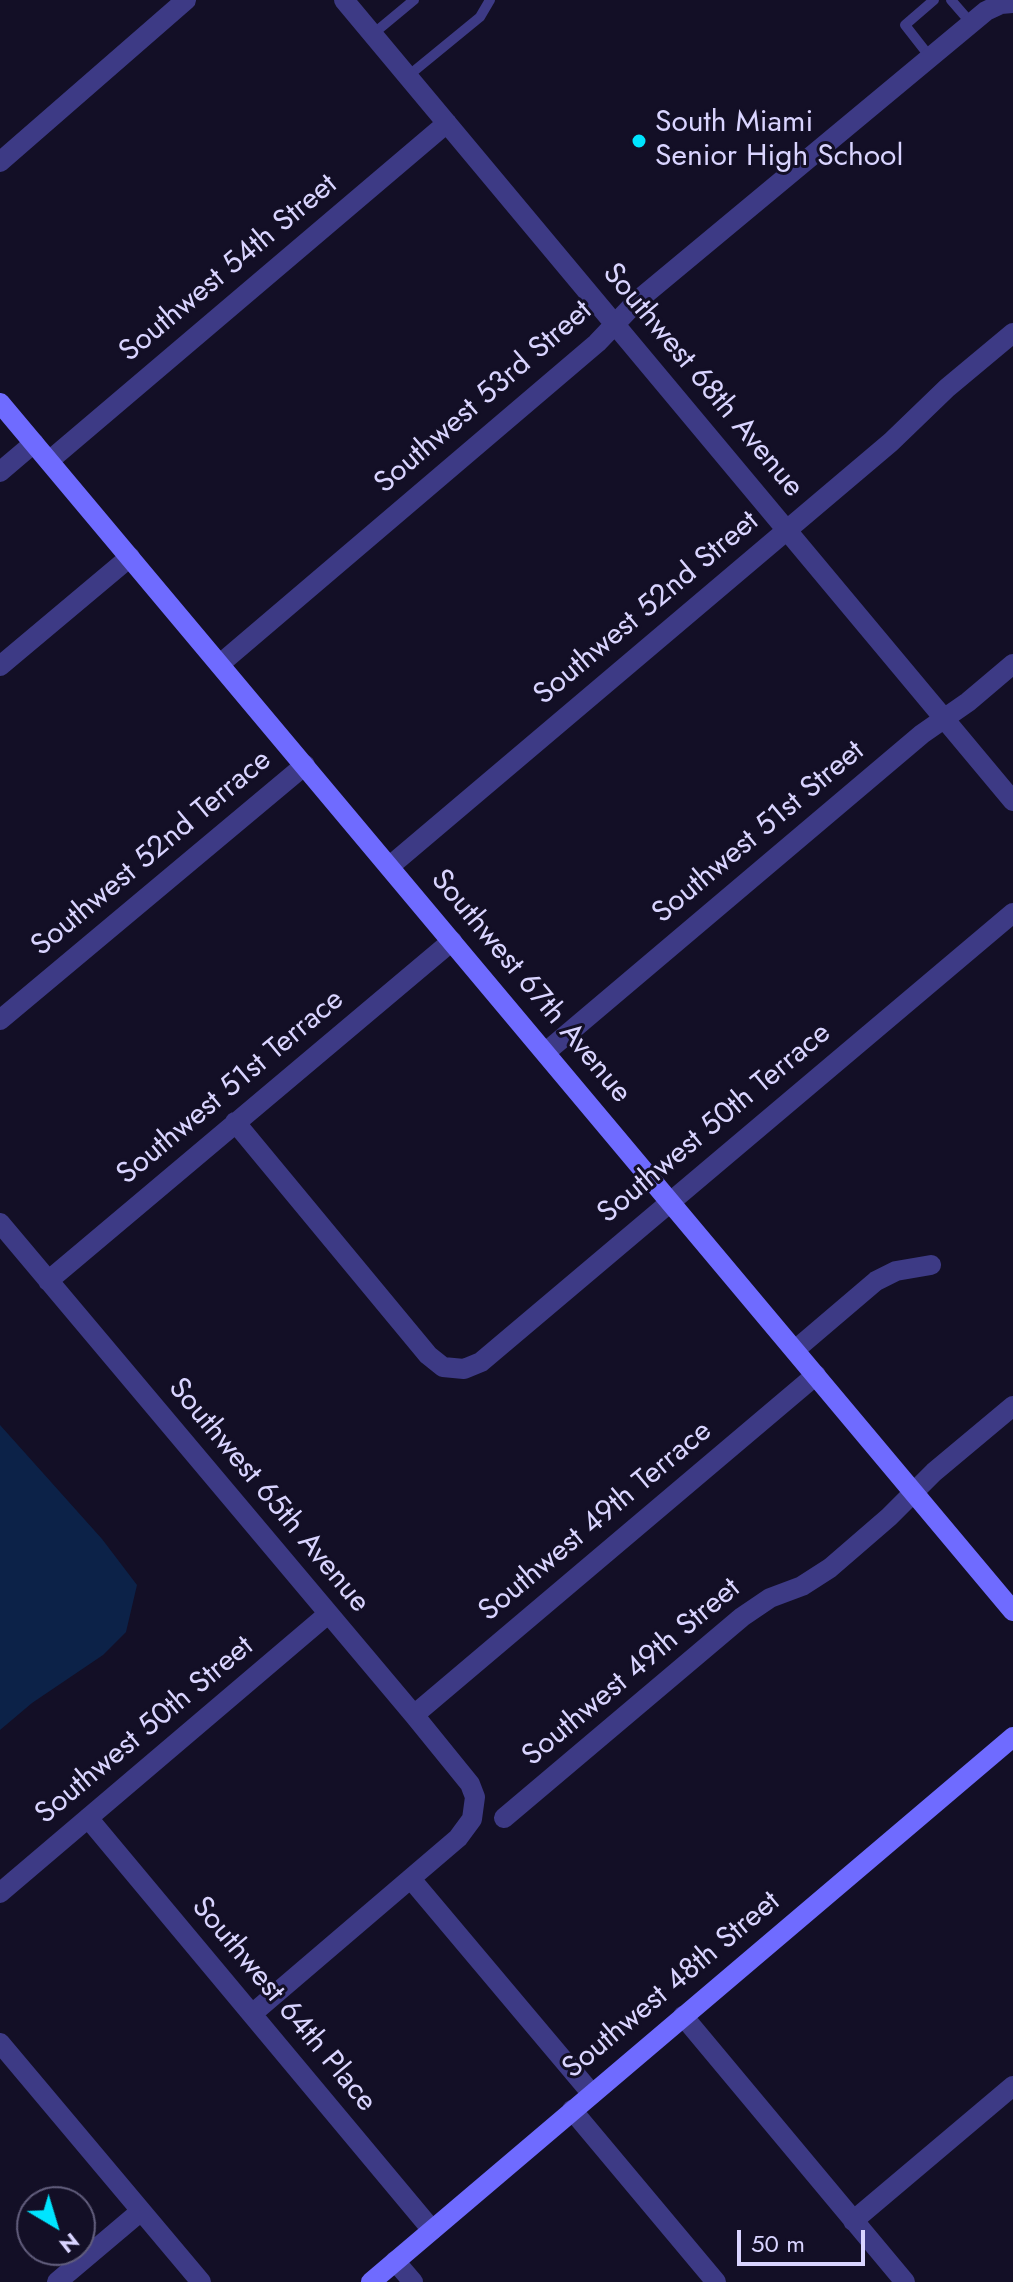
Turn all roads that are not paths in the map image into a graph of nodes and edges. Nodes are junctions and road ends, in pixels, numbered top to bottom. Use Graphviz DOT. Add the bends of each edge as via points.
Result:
graph roads {
  1 [pos="186,0"];
  2 [pos="344,0"];
  3 [pos="414,0"];
  4 [pos="490,0"];
  5 [pos="934,0"];
  6 [pos="951,0"];
  7 [pos="1013,3"];
  8 [pos="971,23"];
  9 [pos="373,34"];
  10 [pos="930,57"];
  11 [pos="408,76"];
  12 [pos="447,123"];
  13 [pos="0,162"];
  14 [pos="615,324"];
  15 [pos="1013,333"];
  16 [pos="0,403"];
  17 [pos="34,443"];
  18 [pos="49,461"];
  19 [pos="0,472"];
  20 [pos="787,530"];
  21 [pos="130,557"];
  22 [pos="220,664"];
  23 [pos="1013,664"];
  24 [pos="0,666"];
  25 [pos="944,719"];
  26 [pos="305,765"];
  27 [pos="1013,801"];
  28 [pos="390,866"];
  29 [pos="1013,913"];
  30 [pos="452,941"];
  31 [pos="0,1020"];
  32 [pos="546,1052"];
  33 [pos="235,1122"];
  34 [pos="670,1201"];
  35 [pos="0,1223"];
  36 [pos="931,1265"];
  37 [pos="48,1281"];
  38 [pos="795,1350"];
  39 [pos="816,1375"];
  40 [pos="1013,1406"];
  41 [pos="914,1492"];
  42 [pos="1013,1611"];
  43 [pos="328,1614"];
  44 [pos="414,1715"];
  45 [pos="1013,1737"];
  46 [pos="88,1818"];
  47 [pos="504,1818"];
  48 [pos="411,1879"];
  49 [pos="0,1893"];
  50 [pos="252,2014"];
  51 [pos="683,2016"];
  52 [pos="0,2043"];
  53 [pos="8,2068"];
  54 [pos="1013,2086"];
  55 [pos="592,2094"];
  56 [pos="572,2110"];
  57 [pos="141,2211"];
  58 [pos="853,2221"];
  59 [pos="432,2230"];
  60 [pos="395,2261"];
  61 [pos="57,2282"];
  62 [pos="201,2282"];
  63 [pos="371,2282"];
  64 [pos="413,2282"];
  65 [pos="716,2282"];
  66 [pos="905,2282"];
  1 -- 13 [label="street"];
  2 -- 9 [label="street, Southwest 68th Avenue"];
  3 -- 9 [label="lane"];
  4 -- 11 [label="lane" via="480,17"];
  5 -- 10 [label="lane" via="905,25"];
  6 -- 8 [label="lane"];
  7 -- 8 [label="street, Southwest 53rd Street" via="994,7"];
  8 -- 10 [label="street, Southwest 53rd Street"];
  9 -- 11 [label="street, Southwest 68th Avenue"];
  10 -- 14 [label="street, Southwest 53rd Street"];
  11 -- 12 [label="street, Southwest 68th Avenue"];
  12 -- 14 [label="street, Southwest 68th Avenue"];
  12 -- 18 [label="street, Southwest 54th Street"];
  14 -- 20 [label="street, Southwest 68th Avenue"];
  14 -- 22 [label="street, Southwest 53rd Street"];
  15 -- 20 [label="street, Southwest 52nd Street"];
  16 -- 17 [label="main road, Southwest 67th Avenue"];
  17 -- 18 [label="main road, Southwest 67th Avenue"];
  17 -- 19 [label="street"];
  18 -- 21 [label="main road, Southwest 67th Avenue"];
  20 -- 25 [label="street, Southwest 68th Avenue"];
  20 -- 28 [label="street, Southwest 52nd Street"];
  21 -- 22 [label="main road, Southwest 67th Avenue"];
  21 -- 24 [label="street"];
  22 -- 26 [label="main road, Southwest 67th Avenue"];
  23 -- 25 [label="street, Southwest 51st Street"];
  25 -- 27 [label="street, Southwest 68th Avenue"];
  25 -- 32 [label="street, Southwest 51st Street"];
  26 -- 28 [label="main road, Southwest 67th Avenue"];
  26 -- 31 [label="street, Southwest 52nd Terrace"];
  28 -- 30 [label="main road, Southwest 67th Avenue"];
  29 -- 34 [label="street, Southwest 50th Terrace"];
  30 -- 32 [label="main road, Southwest 67th Avenue"];
  30 -- 33 [label="street, Southwest 51st Terrace"];
  32 -- 34 [label="main road, Southwest 67th Avenue"];
  33 -- 34 [label="street, Southwest 50th Terrace" via="423,1350 450,1369 481,1362"];
  33 -- 37 [label="street, Southwest 51st Terrace"];
  34 -- 38 [label="main road, Southwest 67th Avenue"];
  35 -- 37 [label="street, Southwest 65th Avenue"];
  36 -- 38 [label="street" via="896,1271 876,1281"];
  37 -- 43 [label="street, Southwest 65th Avenue"];
  38 -- 39 [label="main road, Southwest 67th Avenue"];
  39 -- 41 [label="main road, Southwest 67th Avenue"];
  39 -- 44 [label="street, Southwest 49th Terrace"];
  40 -- 41 [label="street, Southwest 49th Street"];
  41 -- 42 [label="main road, Southwest 67th Avenue"];
  41 -- 47 [label="street, Southwest 49th Street" via="821,1574 742,1617"];
  43 -- 44 [label="street, Southwest 65th Avenue"];
  43 -- 46 [label="street, Southwest 50th Street"];
  44 -- 48 [label="street, Southwest 65th Avenue" via="475,1797 474,1814 458,1838"];
  45 -- 51 [label="main road, Southwest 48th Street"];
  46 -- 49 [label="street, Southwest 50th Street"];
  46 -- 50 [label="street, Southwest 64th Place"];
  48 -- 50 [label="street"];
  48 -- 55 [label="street"];
  50 -- 59 [label="street, Southwest 64th Place"];
  51 -- 55 [label="main road, Southwest 48th Street"];
  51 -- 58 [label="street"];
  52 -- 53 [label="street"];
  53 -- 57 [label="street"];
  54 -- 58 [label="street"];
  55 -- 56 [label="main road, Southwest 48th Street"];
  56 -- 59 [label="main road, Southwest 48th Street"];
  56 -- 65 [label="street"];
  57 -- 61 [label="street"];
  57 -- 62 [label="street"];
  58 -- 66 [label="street"];
  59 -- 60 [label="main road, Southwest 48th Street"];
  60 -- 63 [label="main road, Southwest 48th Street"];
  60 -- 64 [label="street"];
}
